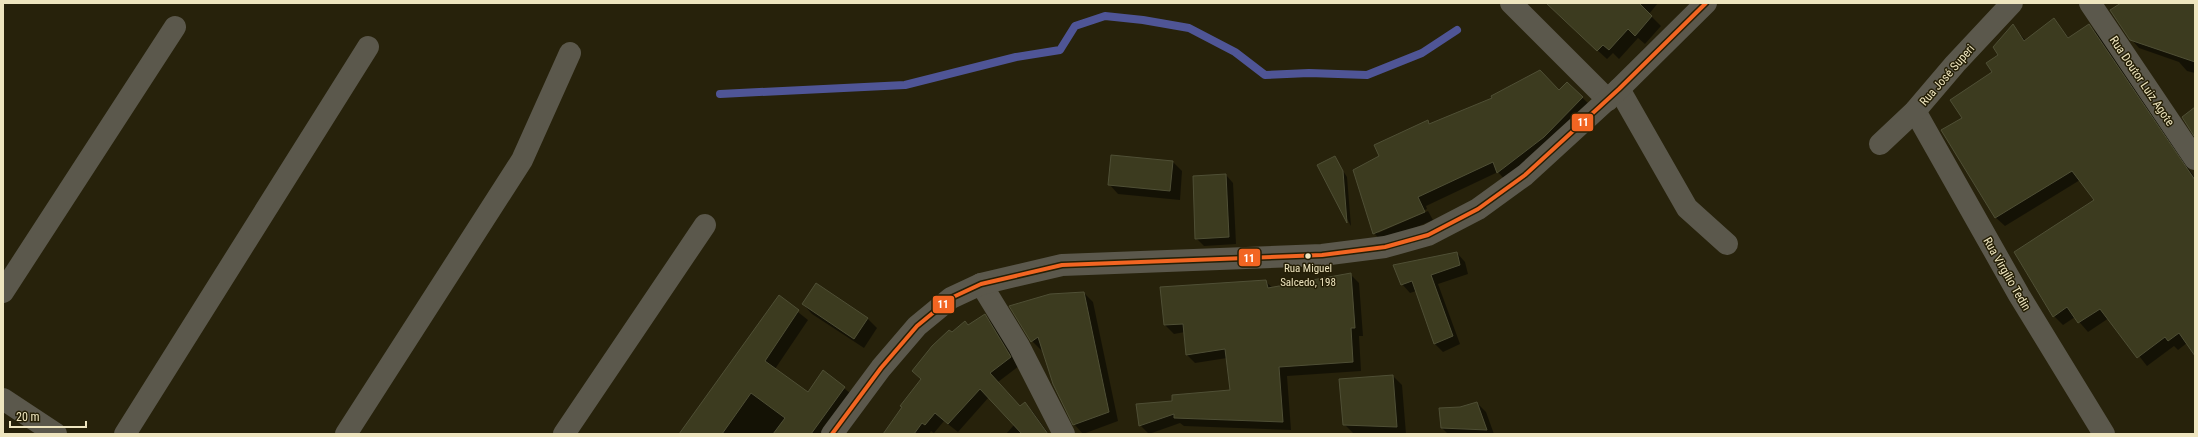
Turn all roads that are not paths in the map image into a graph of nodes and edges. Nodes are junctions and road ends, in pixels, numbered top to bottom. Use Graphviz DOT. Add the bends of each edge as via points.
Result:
graph roads {
  1 [pos="1511,3"];
  2 [pos="1706,3"];
  3 [pos="2012,3"];
  4 [pos="2090,3"];
  5 [pos="175,27"];
  6 [pos="368,47"];
  7 [pos="570,53"];
  8 [pos="1614,94"];
  9 [pos="1915,111"];
  10 [pos="1880,144"];
  11 [pos="2195,159"];
  12 [pos="705,225"];
  13 [pos="1727,244"];
  14 [pos="980,284"];
  15 [pos="3,292"];
  16 [pos="3,399"];
  17 [pos="56,434"];
  18 [pos="125,434"];
  19 [pos="346,434"];
  20 [pos="564,434"];
  21 [pos="832,434"];
  22 [pos="1064,434"];
  23 [pos="2104,434"];
  1 -- 8 [label="street"];
  2 -- 8 [label="street"];
  3 -- 9 [label="street, Rua José Superi"];
  4 -- 11 [label="street, Rua Doutor Luiz Agote"];
  5 -- 15 [label="street"];
  6 -- 18 [label="street"];
  7 -- 19 [label="street" via="522,160"];
  8 -- 13 [label="street" via="1687,208"];
  8 -- 14 [label="street" via="1525,175 1478,209 1428,235 1385,247 1322,255 1062,265"];
  9 -- 10 [label="street, Rua José Superi"];
  9 -- 23 [label="street, Rua Virgílio Tedin" via="2019,296"];
  12 -- 20 [label="street"];
  14 -- 21 [label="street" via="951,298 917,326 881,368"];
  14 -- 22 [label="street" via="1019,346"];
  16 -- 17 [label="street"];
}
